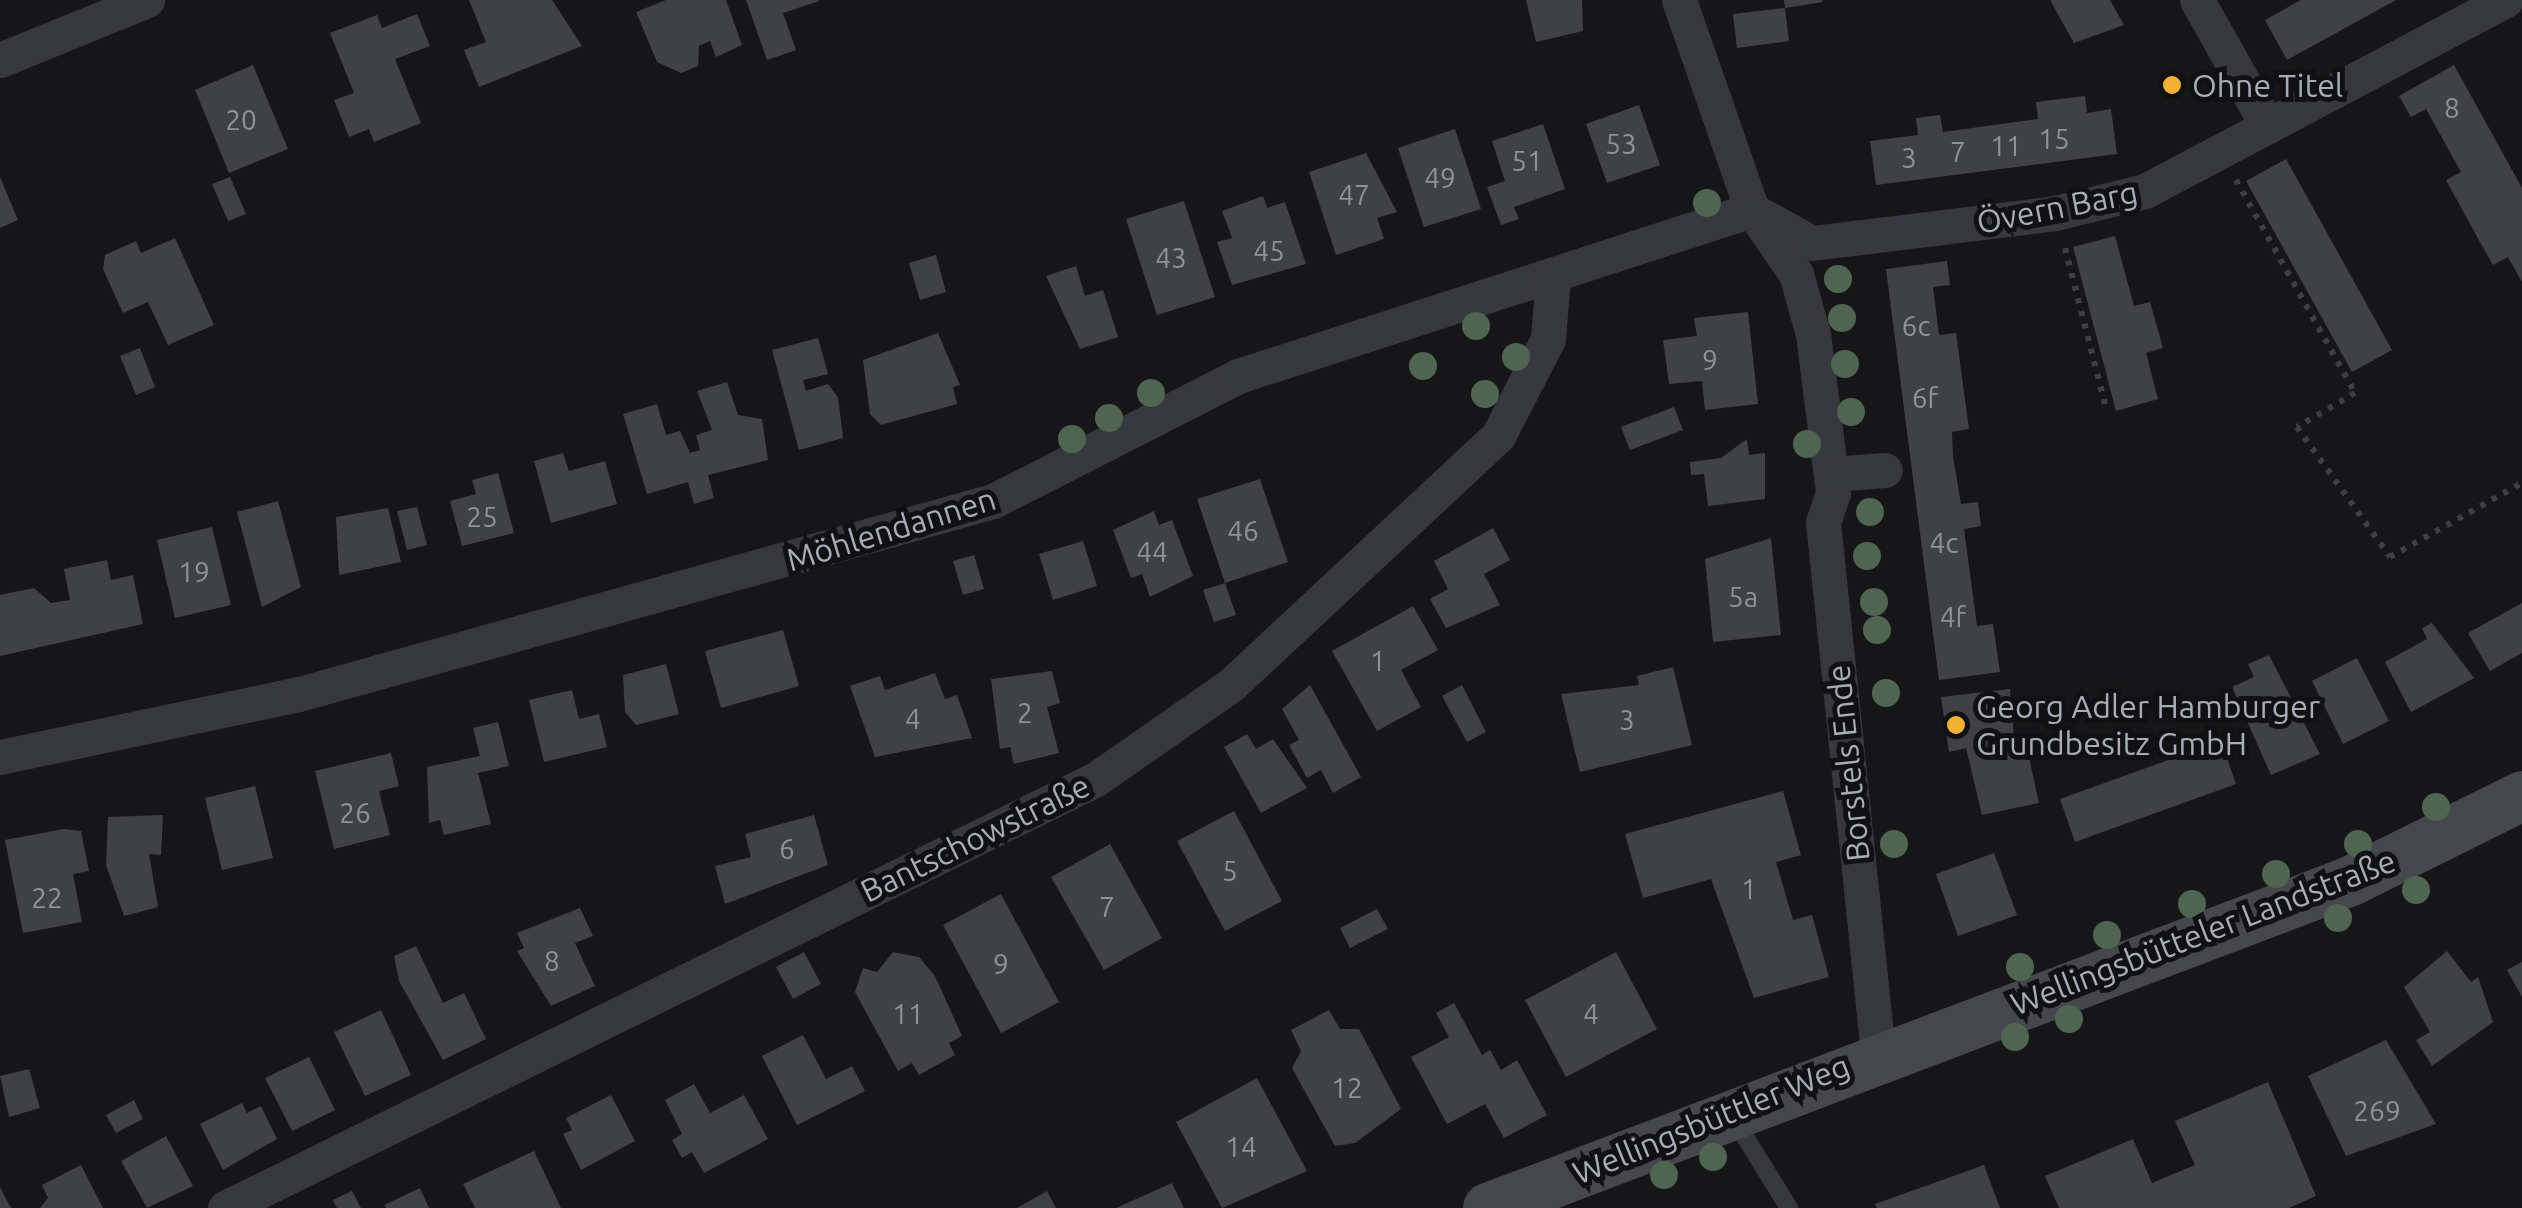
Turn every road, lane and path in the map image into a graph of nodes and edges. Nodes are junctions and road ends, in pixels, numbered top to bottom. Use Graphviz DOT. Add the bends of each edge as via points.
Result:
graph roads {
  1 [pos="147,0"];
  2 [pos="1678,0"];
  3 [pos="2197,0"];
  4 [pos="2505,0"];
  5 [pos="0,60"];
  6 [pos="2268,128"];
  7 [pos="2220,153"];
  8 [pos="1752,210"];
  9 [pos="2056,213"];
  10 [pos="1553,276"];
  11 [pos="2107,411"];
  12 [pos="1885,470"];
  13 [pos="1831,474"];
  14 [pos="2522,483"];
  15 [pos="0,757"];
  16 [pos="2522,796"];
  17 [pos="1878,1054"];
  18 [pos="1728,1110"];
  19 [pos="225,1208"];
  20 [pos="1488,1208"];
  21 [pos="1789,1208"];
  1 -- 5 [label="street"];
  2 -- 8 [label="street, Borstels Ende"];
  3 -- 6 [label="street"];
  4 -- 6 [label="street, Övern Barg"];
  6 -- 7 [label="street, Övern Barg"];
  7 -- 9 [label="street, Övern Barg" via="2145,191"];
  7 -- 14 [label="path" via="2355,393 2296,427 2390,557"];
  8 -- 9 [label="street, Övern Barg" via="1812,244"];
  8 -- 10 [label="street, Möhlendannen"];
  8 -- 13 [label="street, Borstels Ende" via="1796,274"];
  9 -- 11 [label="path"];
  10 -- 15 [label="street, Möhlendannen" via="1238,376 994,501 299,694"];
  10 -- 19 [label="street, Bantschowstraße" via="1548,339 1498,436 1232,684 1096,779"];
  12 -- 13 [label="street"];
  13 -- 17 [label="street, Borstels Ende" via="1822,522"];
  16 -- 17 [label="main road, Wellingsbütteler Landstraße" via="2350,881"];
  17 -- 18 [label="main road, Wellingsbüttler Weg"];
  18 -- 20 [label="main road, Wellingsbüttler Weg"];
  18 -- 21 [label="lane"];
}
